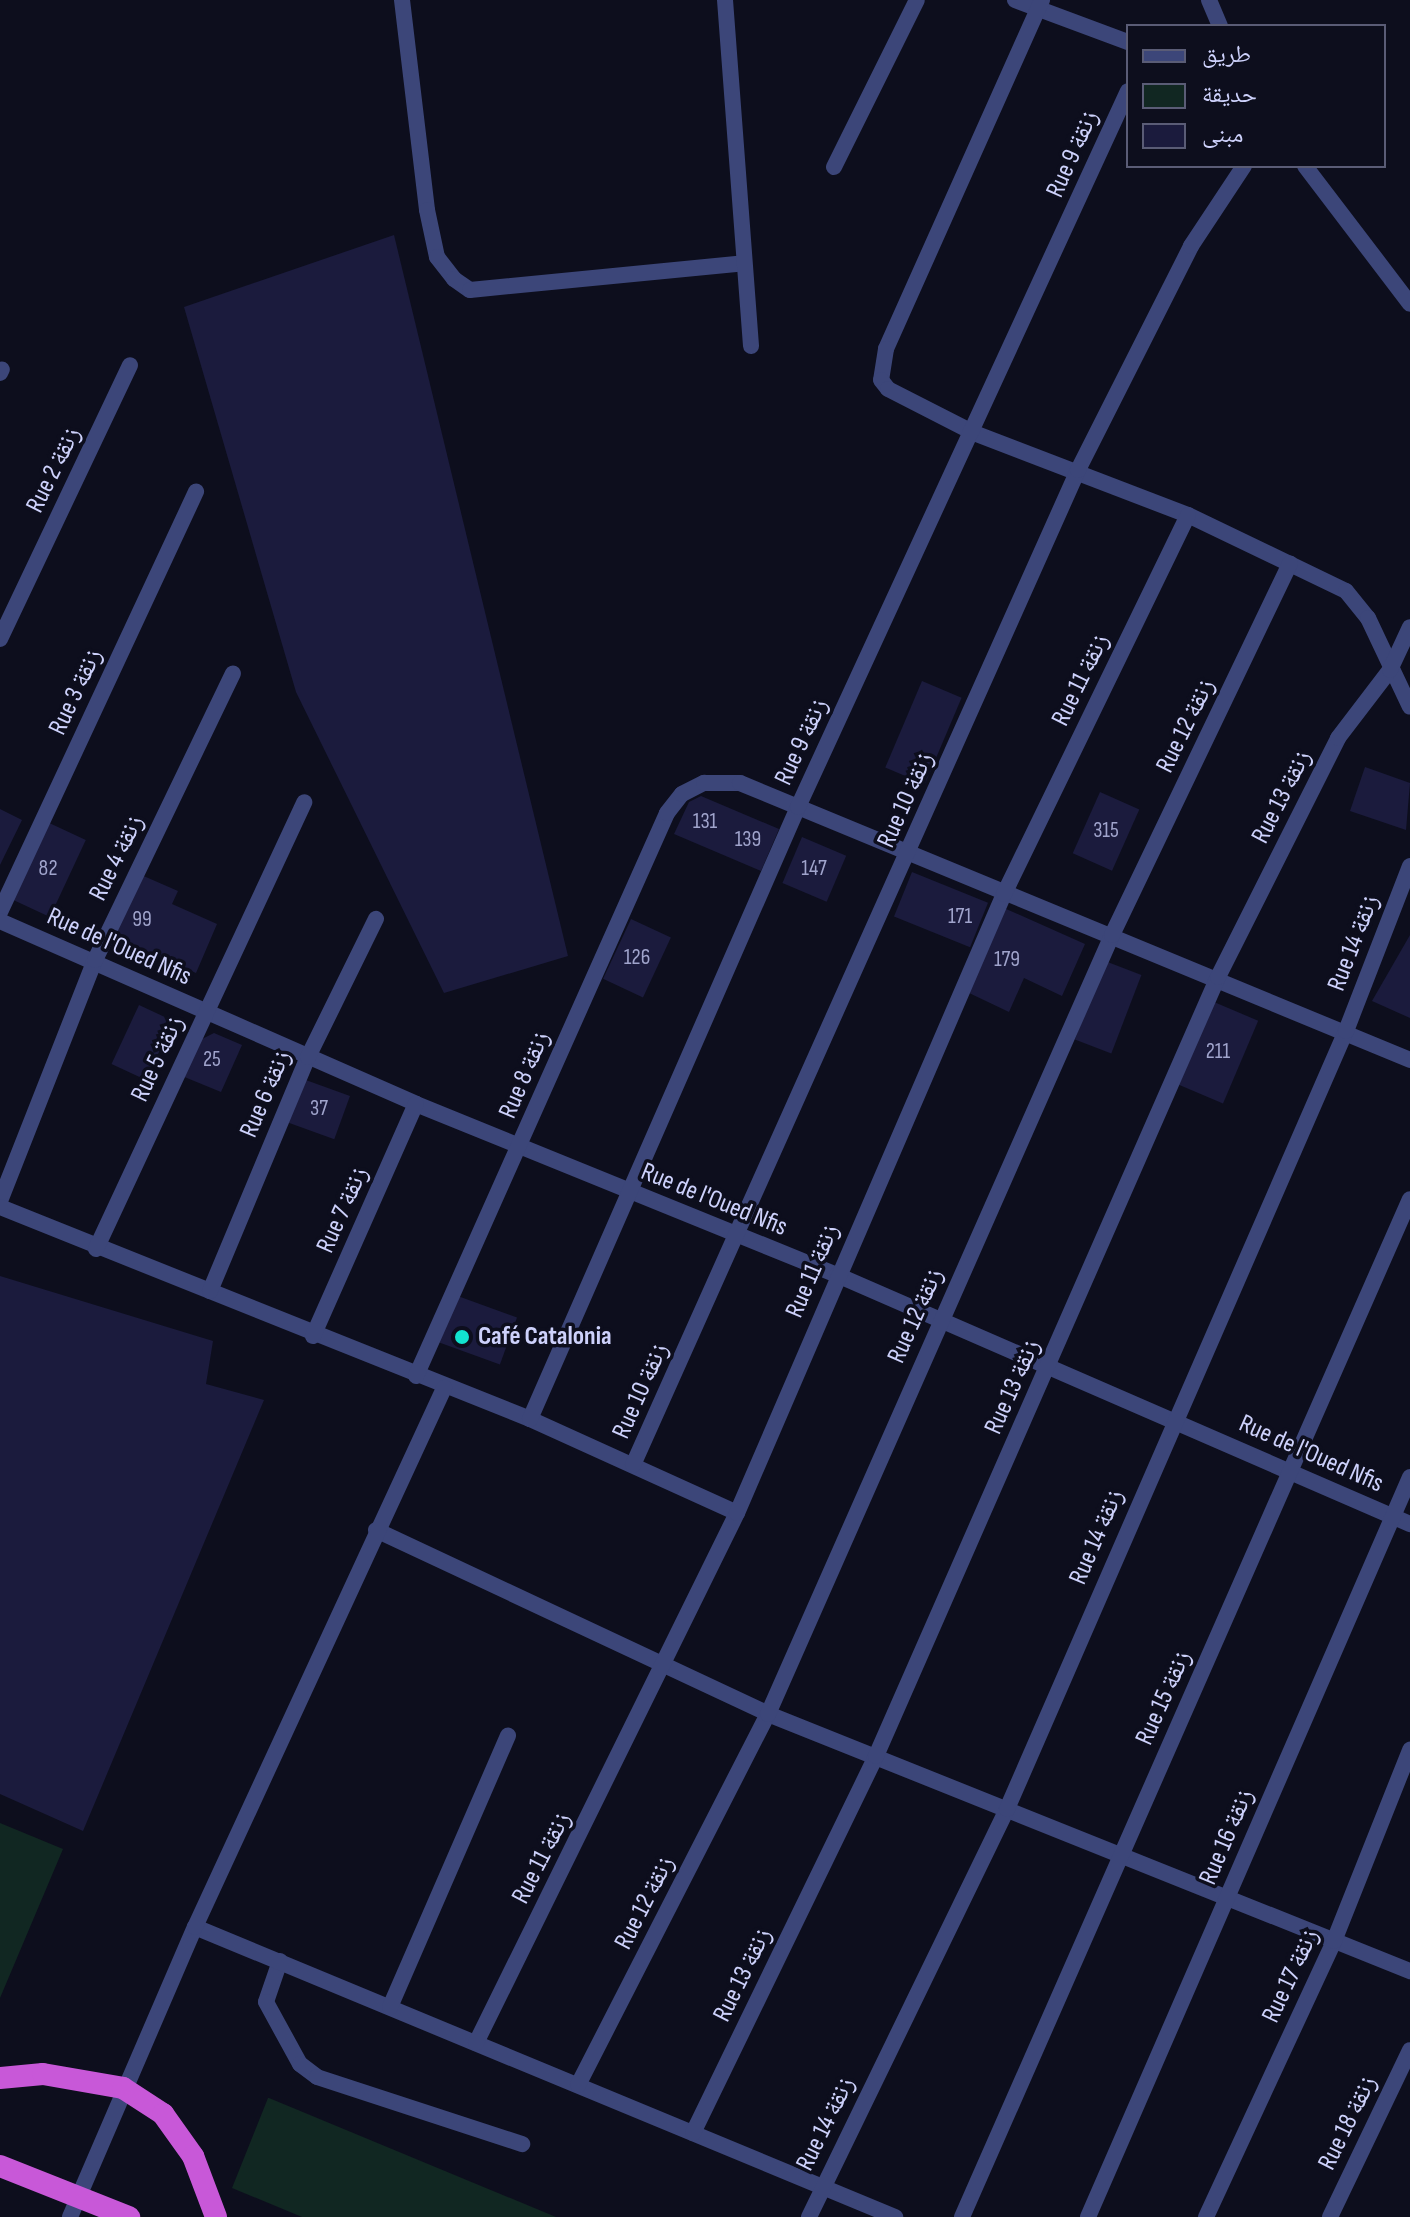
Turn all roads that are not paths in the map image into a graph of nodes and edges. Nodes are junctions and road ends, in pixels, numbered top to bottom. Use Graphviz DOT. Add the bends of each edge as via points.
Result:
graph roads {
  1 [pos="402,0"];
  2 [pos="725,0"];
  3 [pos="917,0"];
  4 [pos="1015,0"];
  5 [pos="1209,0"];
  6 [pos="1040,4"];
  7 [pos="1219,24"];
  8 [pos="1126,41"];
  9 [pos="1126,95"];
  10 [pos="834,167"];
  11 [pos="1243,168"];
  12 [pos="1307,168"];
  13 [pos="744,263"];
  14 [pos="1410,304"];
  15 [pos="751,346"];
  16 [pos="130,365"];
  17 [pos="974,433"];
  18 [pos="1078,470"];
  19 [pos="196,491"];
  20 [pos="1188,515"];
  21 [pos="1290,563"];
  22 [pos="1410,627"];
  23 [pos="0,639"];
  24 [pos="1390,670"];
  25 [pos="233,673"];
  26 [pos="1410,707"];
  27 [pos="304,802"];
  28 [pos="798,807"];
  29 [pos="909,853"];
  30 [pos="1410,866"];
  31 [pos="1004,894"];
  32 [pos="0,912"];
  33 [pos="376,919"];
  34 [pos="0,921"];
  35 [pos="1112,935"];
  36 [pos="95,960"];
  37 [pos="1218,977"];
  38 [pos="206,1014"];
  39 [pos="1346,1031"];
  40 [pos="308,1057"];
  41 [pos="1410,1060"];
  42 [pos="416,1104"];
  43 [pos="522,1147"];
  44 [pos="630,1192"];
  45 [pos="1410,1199"];
  46 [pos="0,1204"];
  47 [pos="737,1237"];
  48 [pos="96,1249"];
  49 [pos="837,1275"];
  50 [pos="210,1291"];
  51 [pos="939,1322"];
  52 [pos="313,1336"];
  53 [pos="1048,1367"];
  54 [pos="416,1376"];
  55 [pos="444,1388"];
  56 [pos="530,1419"];
  57 [pos="1173,1419"];
  58 [pos="633,1465"];
  59 [pos="1290,1471"];
  60 [pos="1410,1477"];
  61 [pos="737,1513"];
  62 [pos="1392,1517"];
  63 [pos="1410,1524"];
  64 [pos="376,1530"];
  65 [pos="666,1665"];
  66 [pos="768,1714"];
  67 [pos="508,1735"];
  68 [pos="1410,1750"];
  69 [pos="876,1756"];
  70 [pos="1007,1809"];
  71 [pos="1121,1857"];
  72 [pos="1228,1896"];
  73 [pos="195,1927"];
  74 [pos="1334,1941"];
  75 [pos="280,1961"];
  76 [pos="1410,1971"];
  77 [pos="390,2007"];
  78 [pos="476,2043"];
  79 [pos="1410,2050"];
  80 [pos="1,2077"];
  81 [pos="578,2085"];
  82 [pos="123,2088"];
  83 [pos="693,2133"];
  84 [pos="522,2144"];
  85 [pos="0,2166"];
  86 [pos="821,2186"];
  87 [pos="74,2207"];
  88 [pos="129,2217"];
  89 [pos="216,2217"];
  90 [pos="809,2217"];
  91 [pos="895,2217"];
  92 [pos="962,2217"];
  93 [pos="1088,2217"];
  94 [pos="1206,2217"];
  95 [pos="1330,2217"];
  1 -- 13 [label="street" via="427,210 437,257 454,279 470,290"];
  2 -- 13 [label="street"];
  3 -- 10 [label="street"];
  4 -- 6 [label="street"];
  5 -- 7 [label="street"];
  6 -- 8 [label="street"];
  6 -- 17 [label="street" via="879,369 888,389"];
  9 -- 17 [label="street, Rue 9 زنقة"];
  11 -- 18 [label="street, Rue 10 زنقة" via="1191,246"];
  12 -- 14 [label="street"];
  13 -- 15 [label="street"];
  16 -- 23 [label="street, Rue 2 زنقة"];
  17 -- 18 [label="street"];
  17 -- 28 [label="street, Rue 9 زنقة"];
  18 -- 20 [label="street"];
  18 -- 29 [label="street, Rue 10 زنقة"];
  19 -- 32 [label="street, Rue 3 زنقة"];
  20 -- 21 [label="street"];
  20 -- 31 [label="street, Rue 11 زنقة"];
  21 -- 24 [label="street" via="1346,591 1368,618"];
  21 -- 35 [label="street, Rue 12 زنقة"];
  22 -- 24 [label="street, Rue 13 زنقة"];
  24 -- 26 [label="street"];
  24 -- 37 [label="street, Rue 13 زنقة" via="1338,738"];
  25 -- 36 [label="street, Rue 4 زنقة"];
  27 -- 38 [label="street, Rue 5 زنقة"];
  28 -- 29 [label="street"];
  28 -- 43 [label="street, Rue 8 زنقة" via="723,780 682,794 667,813 592,977"];
  28 -- 44 [label="street, Rue 9 زنقة"];
  29 -- 31 [label="street"];
  29 -- 47 [label="street, Rue 10 زنقة"];
  30 -- 39 [label="street, Rue 14 زنقة"];
  31 -- 35 [label="street"];
  31 -- 49 [label="street, Rue 11 زنقة"];
  33 -- 40 [label="street, Rue 6 زنقة"];
  34 -- 36 [label="street, Rue de l'Oued Nfis"];
  35 -- 37 [label="street"];
  35 -- 51 [label="street, Rue 12 زنقة"];
  36 -- 38 [label="street, Rue de l'Oued Nfis"];
  36 -- 46 [label="street, Rue 4 زنقة"];
  37 -- 39 [label="street"];
  37 -- 53 [label="street, Rue 13 زنقة"];
  38 -- 40 [label="street, Rue de l'Oued Nfis"];
  38 -- 48 [label="street, Rue 5 زنقة"];
  39 -- 41 [label="street"];
  39 -- 57 [label="street, Rue 14 زنقة"];
  40 -- 42 [label="street, Rue de l'Oued Nfis"];
  40 -- 50 [label="street, Rue 6 زنقة"];
  42 -- 43 [label="street, Rue de l'Oued Nfis"];
  42 -- 52 [label="street, Rue 7 زنقة"];
  43 -- 44 [label="street, Rue de l'Oued Nfis"];
  43 -- 54 [label="street, Rue 8 زنقة"];
  44 -- 47 [label="street, Rue de l'Oued Nfis"];
  44 -- 56 [label="street, Rue 9 زنقة"];
  45 -- 59 [label="street, Rue 15 زنقة"];
  46 -- 48 [label="street"];
  47 -- 49 [label="street, Rue de l'Oued Nfis"];
  47 -- 58 [label="street, Rue 10 زنقة"];
  48 -- 50 [label="street"];
  49 -- 51 [label="street, Rue de l'Oued Nfis"];
  49 -- 61 [label="street, Rue 11 زنقة"];
  50 -- 52 [label="street"];
  51 -- 53 [label="street, Rue de l'Oued Nfis"];
  51 -- 66 [label="street, Rue 12 زنقة"];
  52 -- 54 [label="street"];
  53 -- 57 [label="street, Rue de l'Oued Nfis"];
  53 -- 69 [label="street, Rue 13 زنقة"];
  54 -- 55 [label="street"];
  55 -- 56 [label="street"];
  55 -- 64 [label="street"];
  56 -- 58 [label="street"];
  57 -- 59 [label="street, Rue de l'Oued Nfis"];
  57 -- 70 [label="street, Rue 14 زنقة"];
  58 -- 61 [label="street"];
  59 -- 62 [label="street, Rue de l'Oued Nfis"];
  59 -- 71 [label="street, Rue 15 زنقة"];
  60 -- 62 [label="street, Rue 16 زنقة"];
  61 -- 65 [label="street, Rue 11 زنقة"];
  62 -- 63 [label="street, Rue de l'Oued Nfis"];
  62 -- 72 [label="street, Rue 16 زنقة"];
  64 -- 65 [label="street"];
  64 -- 73 [label="street"];
  65 -- 66 [label="street"];
  65 -- 78 [label="street, Rue 11 زنقة"];
  66 -- 69 [label="street"];
  66 -- 81 [label="street, Rue 12 زنقة"];
  67 -- 77 [label="street"];
  68 -- 74 [label="street, Rue 17 زنقة"];
  69 -- 70 [label="street"];
  69 -- 83 [label="street, Rue 13 زنقة"];
  70 -- 71 [label="street"];
  70 -- 86 [label="street, Rue 14 زنقة"];
  71 -- 72 [label="street"];
  71 -- 92 [label="street, Rue 15 زنقة"];
  72 -- 74 [label="street"];
  72 -- 93 [label="street, Rue 16 زنقة"];
  73 -- 75 [label="street"];
  73 -- 82 [label="street"];
  74 -- 76 [label="street"];
  74 -- 94 [label="street, Rue 17 زنقة"];
  75 -- 77 [label="street"];
  75 -- 84 [label="street" via="266,2002 300,2064 317,2077"];
  77 -- 78 [label="street"];
  78 -- 81 [label="street"];
  79 -- 95 [label="street, Rue 18 زنقة"];
  80 -- 82 [label="highway" via="70,2076"];
  81 -- 83 [label="street"];
  82 -- 87 [label="street"];
  82 -- 89 [label="highway" via="163,2114 193,2156"];
  83 -- 86 [label="street"];
  85 -- 87 [label="highway"];
  86 -- 90 [label="street, Rue 14 زنقة"];
  86 -- 91 [label="street"];
  87 -- 88 [label="highway"];
}
